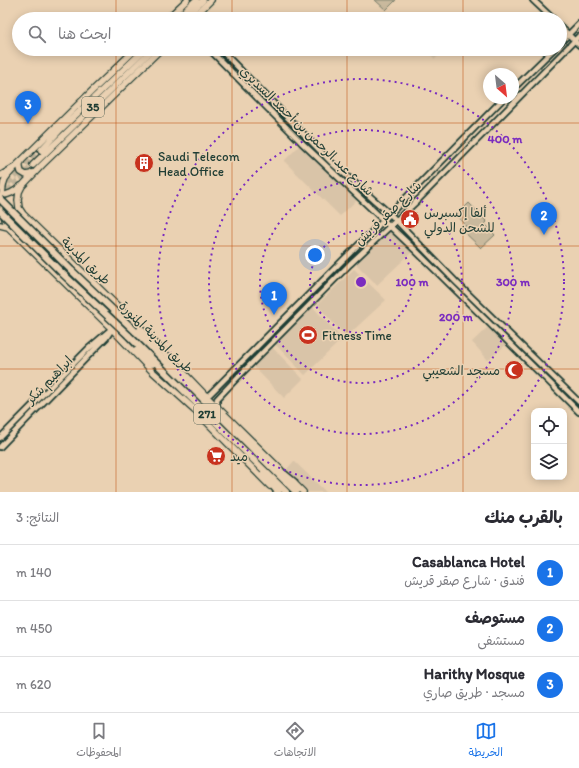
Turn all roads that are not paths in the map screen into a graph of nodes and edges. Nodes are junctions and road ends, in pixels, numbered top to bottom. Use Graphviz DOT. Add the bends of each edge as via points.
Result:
graph roads {
  1 [pos="187,0"];
  2 [pos="196,0"];
  3 [pos="203,0"];
  4 [pos="211,0"];
  5 [pos="533,0"];
  6 [pos="174,12"];
  7 [pos="183,12"];
  8 [pos="191,12"];
  9 [pos="199,12"];
  10 [pos="546,12"];
  11 [pos="579,24"];
  12 [pos="569,34"];
  13 [pos="579,36"];
  14 [pos="574,40"];
  15 [pos="579,45"];
  16 [pos="567,47"];
  17 [pos="129,56"];
  18 [pos="138,56"];
  19 [pos="145,56"];
  20 [pos="147,56"];
  21 [pos="153,56"];
  22 [pos="216,56"];
  23 [pos="227,56"];
  24 [pos="547,56"];
  25 [pos="558,56"];
  26 [pos="142,59"];
  27 [pos="519,83"];
  28 [pos="498,104"];
  29 [pos="42,150"];
  30 [pos="28,154"];
  31 [pos="33,165"];
  32 [pos="42,165"];
  33 [pos="16,167"];
  34 [pos="0,176"];
  35 [pos="22,186"];
  36 [pos="1,197"];
  37 [pos="0,209"];
  38 [pos="23,214"];
  39 [pos="390,214"];
  40 [pos="384,220"];
  41 [pos="396,220"];
  42 [pos="32,223"];
  43 [pos="0,225"];
  44 [pos="390,226"];
  45 [pos="8,227"];
  46 [pos="20,238"];
  47 [pos="315,288"];
  48 [pos="321,293"];
  49 [pos="112,329"];
  50 [pos="137,330"];
  51 [pos="230,374"];
  52 [pos="236,379"];
  53 [pos="174,381"];
  54 [pos="56,385"];
  55 [pos="206,396"];
  56 [pos="579,402"];
  57 [pos="217,407"];
  58 [pos="579,412"];
  59 [pos="237,434"];
  60 [pos="0,438"];
  61 [pos="0,446"];
  62 [pos="242,448"];
  63 [pos="294,482"];
  64 [pos="277,492"];
  65 [pos="286,492"];
  66 [pos="296,492"];
  67 [pos="303,492"];
  1 -- 6 [label="main road"];
  2 -- 7 [label="main road"];
  3 -- 8 [label="main road"];
  4 -- 9 [label="main road"];
  5 -- 10 [label="street"];
  11 -- 12 [label="street"];
  12 -- 14 [label="street"];
  13 -- 14 [label="street, شارع صقر قريش"];
  14 -- 15 [label="street"];
  14 -- 16 [label="street, شارع صقر قريش"];
  17 -- 30 [label="main road"];
  18 -- 29 [label="main road, 35"];
  19 -- 26 [label="main road, 35"];
  20 -- 26 [label="main road"];
  21 -- 32 [label="main road"];
  22 -- 40 [label="street, شارع عبد الرحمن بن أحمد السديري" via="301,142"];
  23 -- 39 [label="street, شارع عبد الرحمن بن أحمد السديري" via="333,164"];
  24 -- 27 [label="street"];
  25 -- 41 [label="street, شارع صقر قريش"];
  26 -- 31 [label="main road, 35"];
  28 -- 39 [label="street, شارع صقر قريش"];
  30 -- 32 [label="main road" via="20,164 23,174 31,174"];
  30 -- 33 [label="main road"];
  32 -- 35 [label="main road"];
  33 -- 34 [label="main road"];
  33 -- 36 [label="main road" via="5,179"];
  35 -- 36 [label="main road"];
  35 -- 38 [label="main road" via="18,200"];
  36 -- 37 [label="main road"];
  36 -- 50 [label="highway, طريق المدينة المنورة / 271, bridge" via="71,270"];
  37 -- 38 [label="main road"];
  37 -- 45 [label="main road"];
  37 -- 53 [label="highway, طريق المدينة المنورة / 271, bridge"];
  38 -- 42 [label="main road, طريق المدينة"];
  39 -- 40 [label="street, شارع صقر قريش"];
  39 -- 41 [label="street, شارع عبد الرحمن بن أحمد السديري"];
  40 -- 44 [label="street, شارع عبد الرحمن بن أحمد السديري"];
  40 -- 47 [label="street, شارع صقر قريش"];
  41 -- 44 [label="street, شارع صقر قريش"];
  41 -- 56 [label="street, شارع عبد الرحمن بن أحمد السديري"];
  42 -- 46 [label="main road" via="21,218 14,220"];
  42 -- 50 [label="main road, طريق المدينة"];
  43 -- 45 [label="main road"];
  44 -- 48 [label="street, شارع صقر قريش"];
  44 -- 58 [label="street, شارع عبد الرحمن بن أحمد السديري"];
  45 -- 46 [label="main road"];
  46 -- 49 [label="main road"];
  47 -- 48 [label="street"];
  47 -- 51 [label="street, شارع صقر قريش"];
  48 -- 52 [label="street, شارع صقر قريش"];
  49 -- 53 [label="main road"];
  49 -- 54 [label="street, ابراهيم شكر" via="106,338"];
  49 -- 64 [label="main road"];
  50 -- 55 [label="main road, طريق المدينة" via="168,356"];
  50 -- 59 [label="highway, طريق المدينة المنورة / 271"];
  51 -- 52 [label="street"];
  51 -- 55 [label="street, شارع صقر قريش"];
  52 -- 57 [label="street, شارع صقر قريش" via="217,399"];
  53 -- 62 [label="highway, طريق المدينة المنورة / 271"];
  54 -- 60 [label="street"];
  54 -- 61 [label="street, ابراهيم شكر"];
  55 -- 57 [label="main road, طريق المدينة"];
  57 -- 63 [label="main road, طريق المدينة"];
  59 -- 63 [label="highway"];
  59 -- 66 [label="highway, طريق المدينة المنورة / 271"];
  62 -- 64 [label="highway"];
  62 -- 65 [label="highway, طريق المدينة المنورة / 271"];
  63 -- 67 [label="main road, طريق المدينة"];
}
